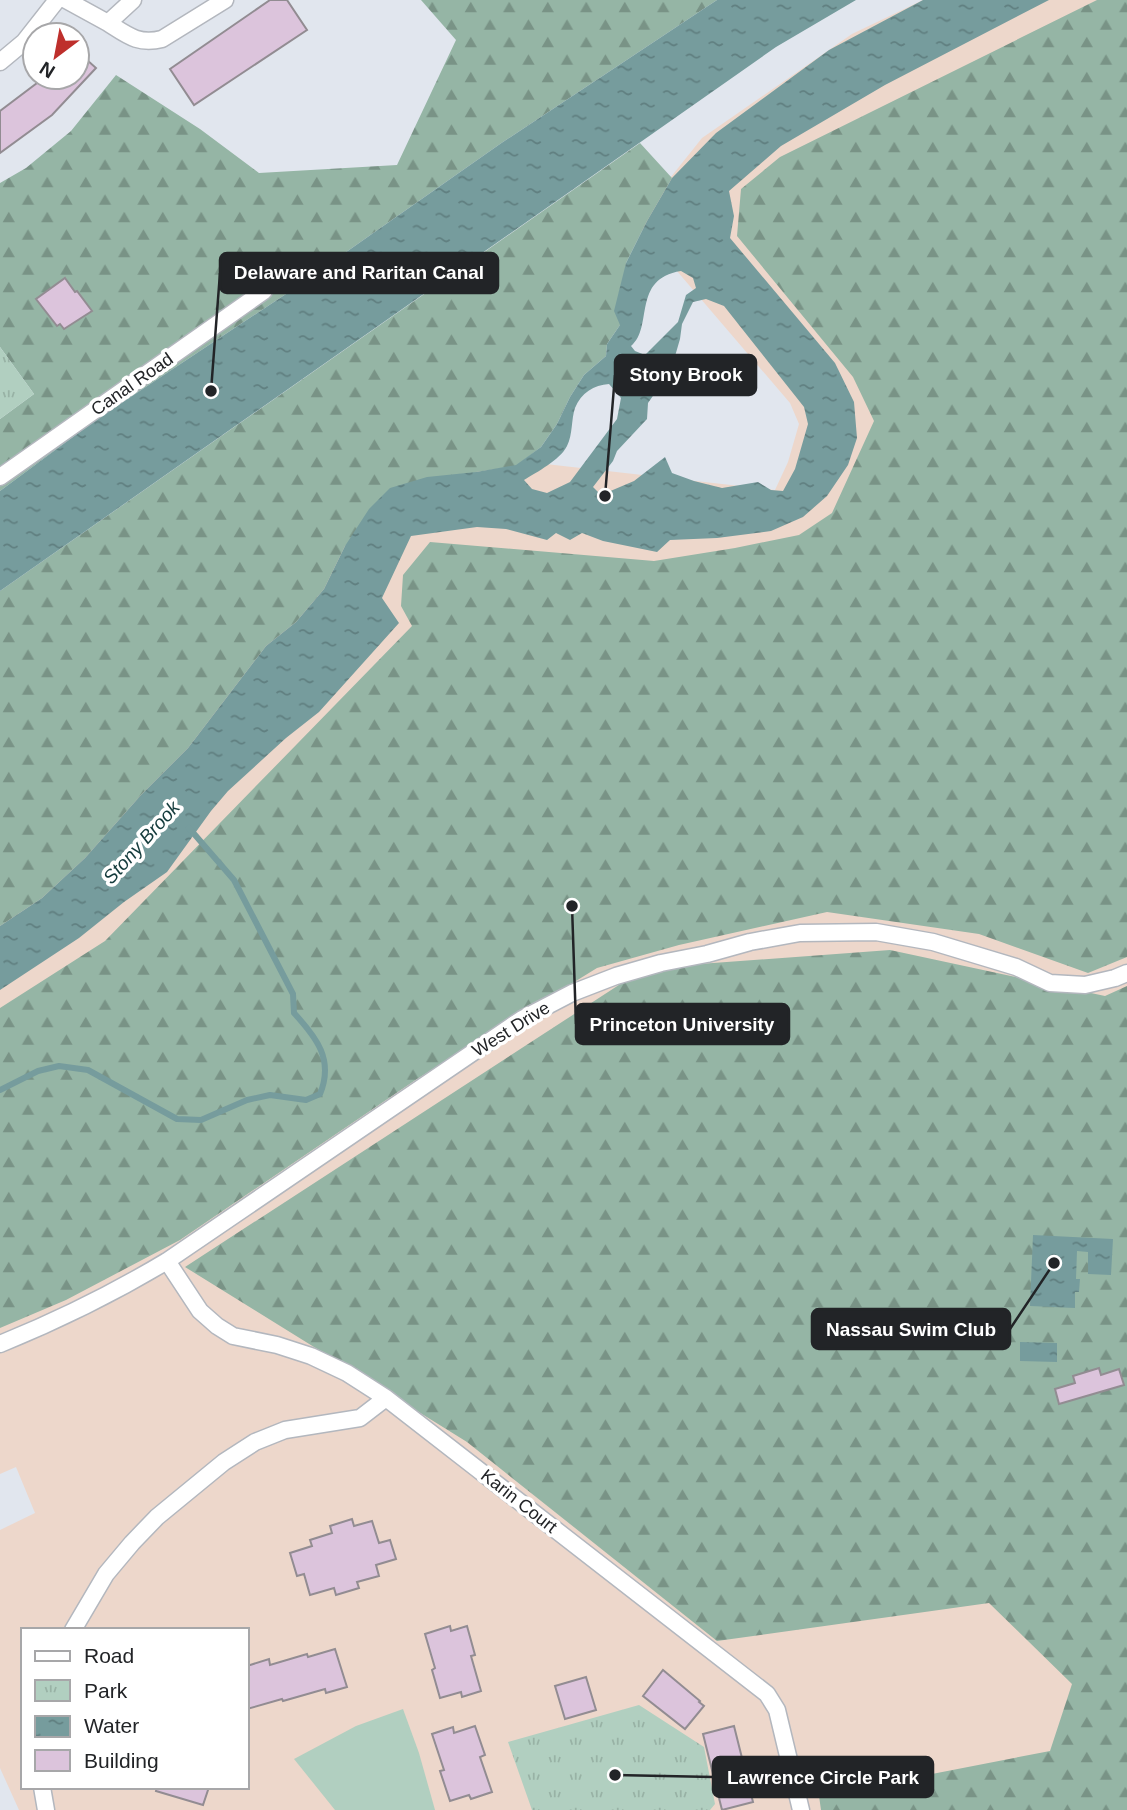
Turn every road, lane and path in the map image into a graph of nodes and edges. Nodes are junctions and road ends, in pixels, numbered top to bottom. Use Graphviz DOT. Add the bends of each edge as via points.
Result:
graph roads {
  1 [pos="57,0"];
  2 [pos="66,0"];
  3 [pos="133,0"];
  4 [pos="225,0"];
  5 [pos="108,23"];
  6 [pos="0,62"];
  7 [pos="264,291"];
  8 [pos="0,477"];
  9 [pos="1127,973"];
  10 [pos="167,1261"];
  11 [pos="0,1344"];
  12 [pos="386,1398"];
  13 [pos="74,1628"];
  14 [pos="42,1789"];
  15 [pos="46,1810"];
  16 [pos="801,1810"];
  1 -- 6 [label="street" via="24,42"];
  2 -- 5 [label="street"];
  3 -- 5 [label="street"];
  4 -- 5 [label="street" via="150,42 136,40"];
  7 -- 8 [label="street, Canal Road"];
  9 -- 10 [label="street, West Drive" via="1085,985 1050,983 1016,967 933,942 876,932 800,933 661,963 572,993 522,1019"];
  10 -- 11 [label="street, West Drive" via="80,1310"];
  10 -- 12 [label="street, Karin Court" via="200,1311 217,1326 233,1336 311,1356"];
  12 -- 13 [label="street" via="360,1418 285,1430 224,1462 132,1543 106,1574"];
  12 -- 16 [label="street, Karin Court" via="767,1694 777,1710"];
  14 -- 15 [label="street"];
}
